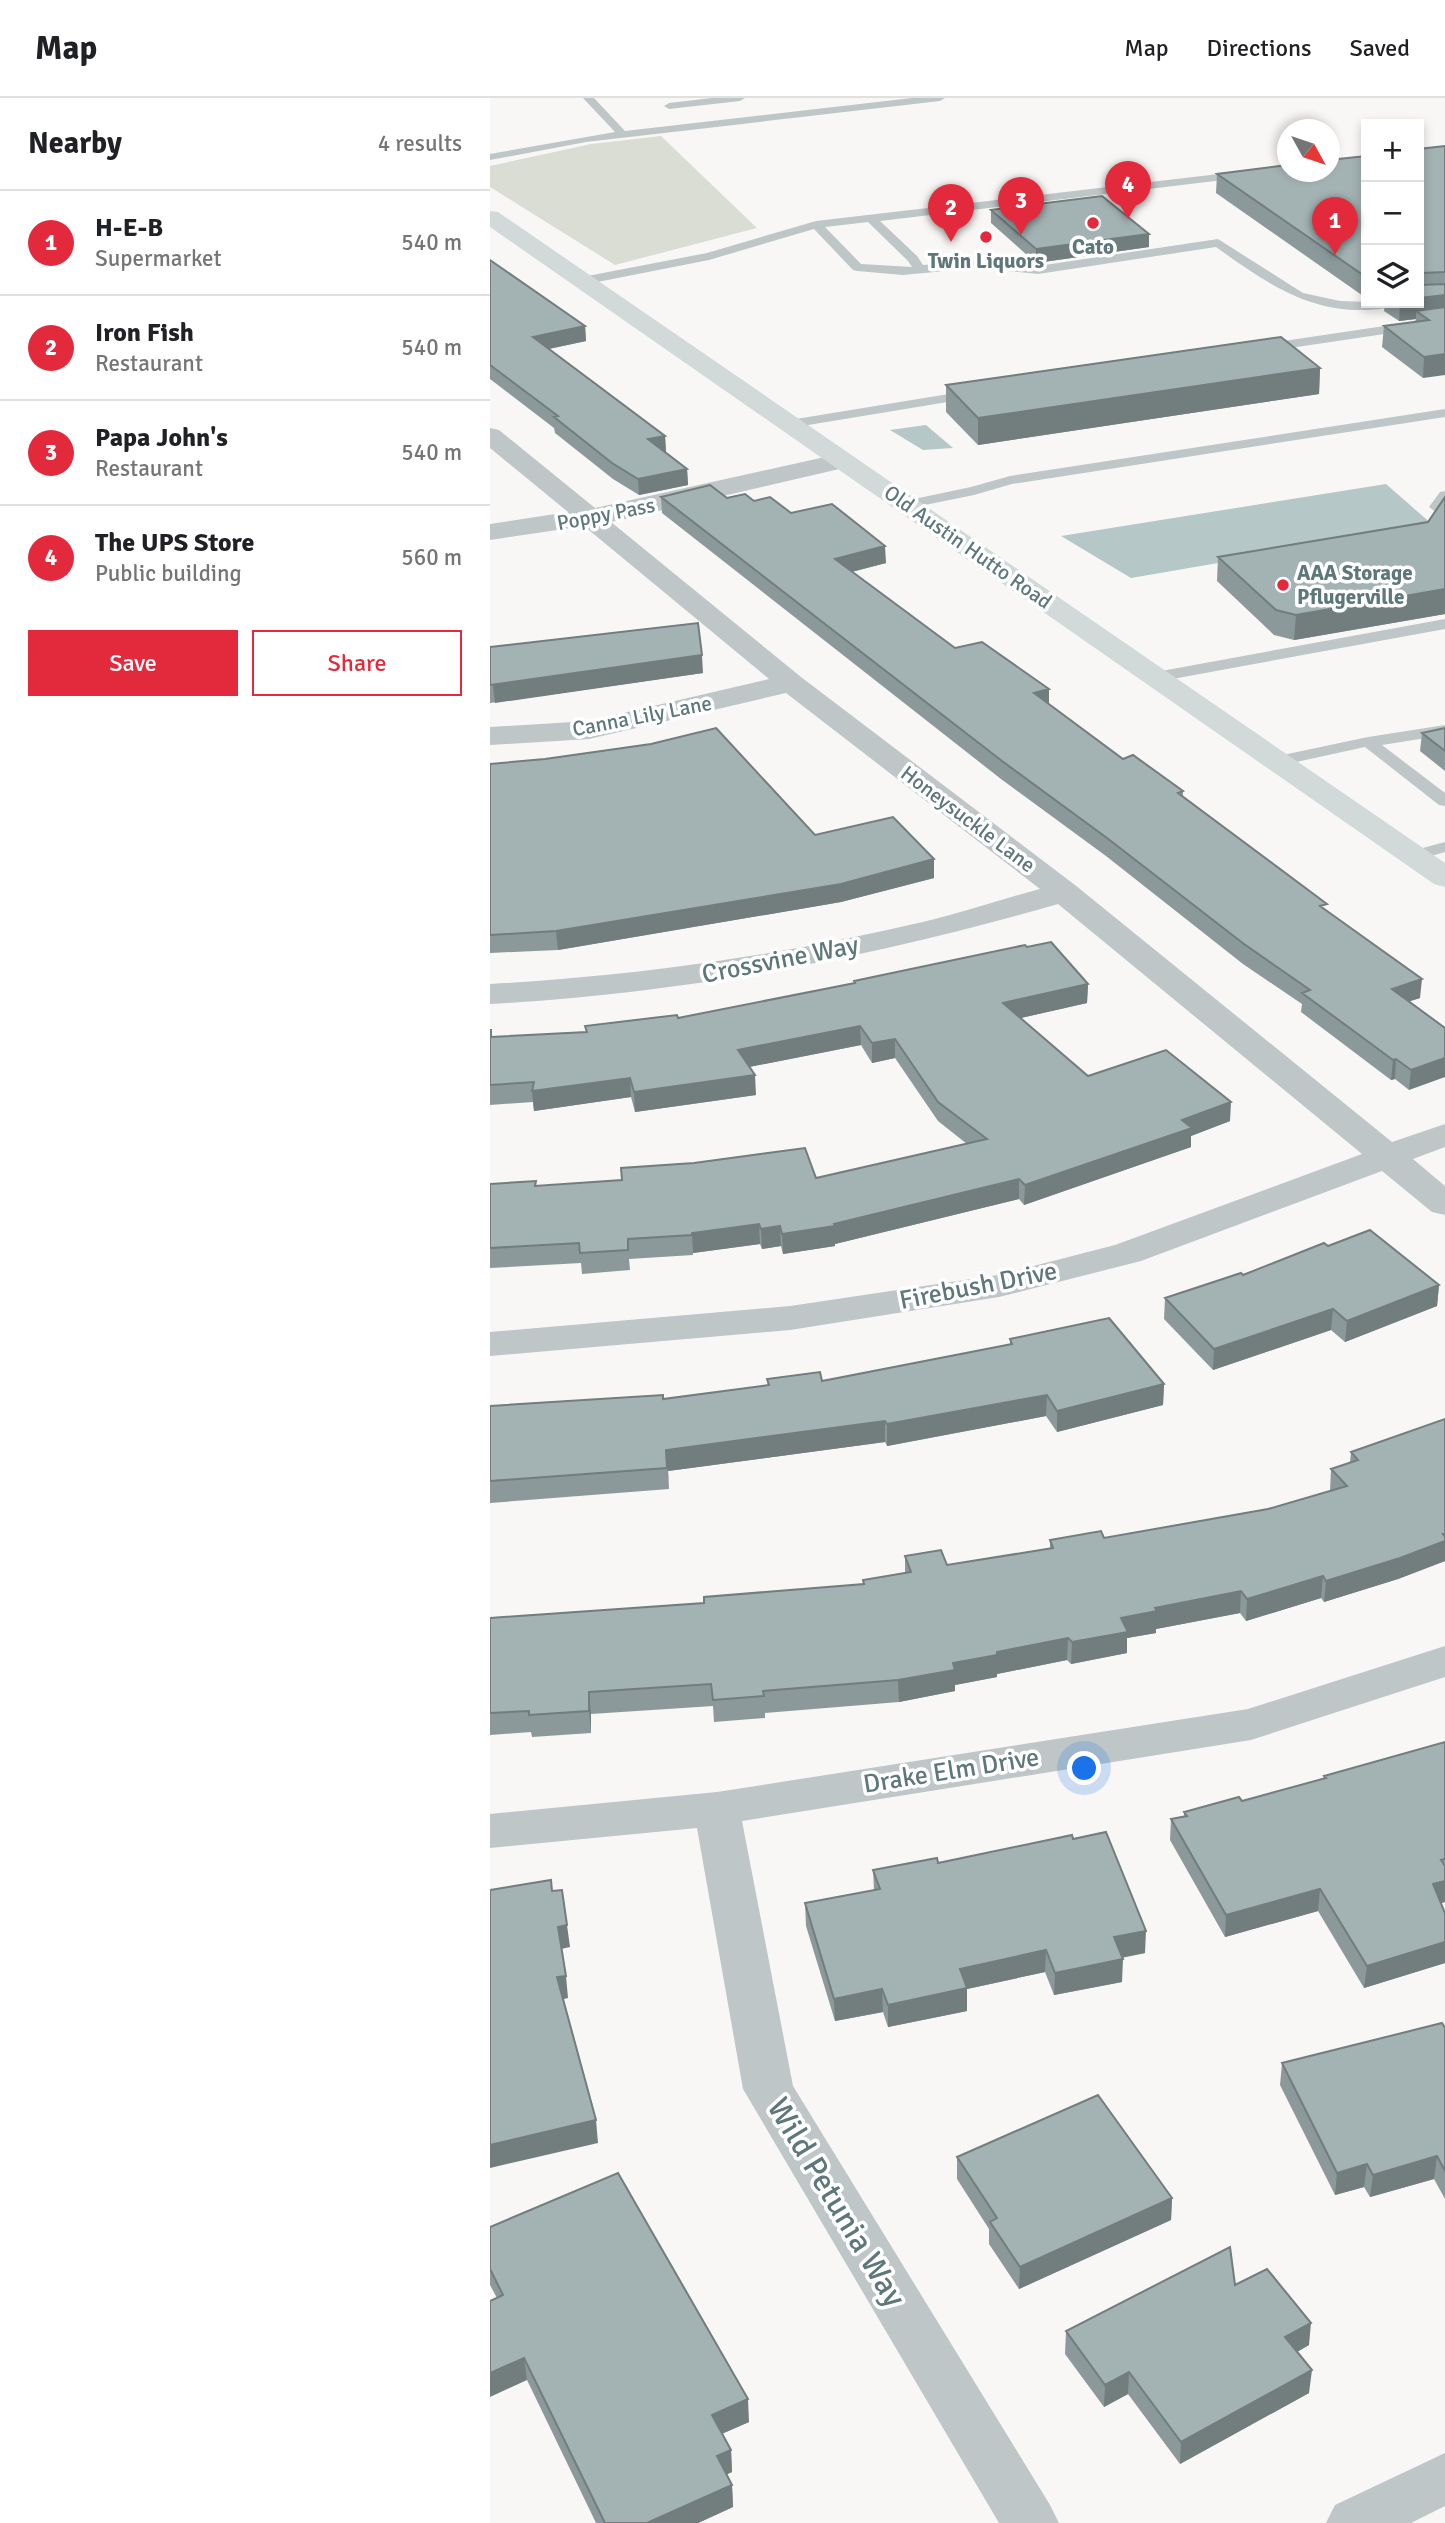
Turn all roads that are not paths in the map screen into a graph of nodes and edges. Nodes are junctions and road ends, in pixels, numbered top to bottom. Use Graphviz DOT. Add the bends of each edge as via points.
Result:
graph roads {
  1 [pos="588,98"];
  2 [pos="740,98"];
  3 [pos="940,98"];
  4 [pos="669,106"];
  5 [pos="623,135"];
  6 [pos="490,157"];
  7 [pos="1277,170"];
  8 [pos="490,218"];
  9 [pos="871,219"];
  10 [pos="816,225"];
  11 [pos="919,269"];
  12 [pos="582,281"];
  13 [pos="1361,307"];
  14 [pos="1445,321"];
  15 [pos="1256,349"];
  16 [pos="982,392"];
  17 [pos="1445,413"];
  18 [pos="790,425"];
  19 [pos="490,435"];
  20 [pos="843,461"];
  21 [pos="1445,495"];
  22 [pos="905,505"];
  23 [pos="1445,515"];
  24 [pos="591,518"];
  25 [pos="490,532"];
  26 [pos="1445,624"];
  27 [pos="1156,677"];
  28 [pos="791,683"];
  29 [pos="1445,730"];
  30 [pos="490,736"];
  31 [pos="1368,742"];
  32 [pos="1279,761"];
  33 [pos="1445,800"];
  34 [pos="1445,847"];
  35 [pos="1414,856"];
  36 [pos="1445,877"];
  37 [pos="1064,892"];
  38 [pos="490,994"];
  39 [pos="1445,1135"];
  40 [pos="1386,1158"];
  41 [pos="1445,1204"];
  42 [pos="490,1344"];
  43 [pos="1445,1661"];
  44 [pos="717,1809"];
  45 [pos="490,1831"];
  46 [pos="1445,2478"];
  47 [pos="1030,2523"];
  48 [pos="1355,2523"];
  1 -- 5 [label="lane"];
  2 -- 4 [label="lane"];
  3 -- 5 [label="lane"];
  5 -- 6 [label="lane"];
  7 -- 9 [label="lane"];
  8 -- 12 [label="street, Old Austin Hutto Road"];
  9 -- 10 [label="lane"];
  9 -- 11 [label="lane"];
  10 -- 11 [label="lane" via="857,267"];
  10 -- 12 [label="lane" via="709,256"];
  11 -- 13 [label="lane" via="977,264 1038,270 1218,243 1281,289 1321,304"];
  12 -- 18 [label="street, Old Austin Hutto Road"];
  14 -- 15 [label="lane"];
  16 -- 18 [label="lane"];
  17 -- 22 [label="lane" via="1010,480"];
  18 -- 20 [label="street, Old Austin Hutto Road"];
  19 -- 24 [label="street, Honeysuckle Lane"];
  20 -- 22 [label="street, Old Austin Hutto Road"];
  20 -- 24 [label="street, Poppy Pass"];
  21 -- 23 [label="lane" via="1436,507"];
  22 -- 27 [label="street, Old Austin Hutto Road"];
  24 -- 25 [label="street, Poppy Pass"];
  24 -- 28 [label="street, Honeysuckle Lane"];
  26 -- 27 [label="lane"];
  27 -- 32 [label="street, Old Austin Hutto Road"];
  28 -- 30 [label="street, Canna Lily Lane" via="589,730"];
  28 -- 37 [label="street, Honeysuckle Lane"];
  29 -- 31 [label="lane"];
  31 -- 32 [label="lane"];
  31 -- 33 [label="lane"];
  32 -- 35 [label="street, Old Austin Hutto Road"];
  34 -- 35 [label="lane"];
  35 -- 36 [label="street, Old Austin Hutto Road"];
  37 -- 38 [label="street, Crossvine Way" via="932,930 716,973 579,990"];
  37 -- 40 [label="street, Honeysuckle Lane"];
  39 -- 40 [label="street, Firebush Drive"];
  40 -- 41 [label="street, Honeysuckle Lane"];
  40 -- 42 [label="street, Firebush Drive" via="1128,1253 999,1286 790,1318"];
  43 -- 44 [label="street, Drake Elm Drive" via="1251,1724"];
  44 -- 45 [label="street, Drake Elm Drive"];
  44 -- 47 [label="street, Wild Petunia Way" via="768,2090"];
  46 -- 48 [label="street"];
}
